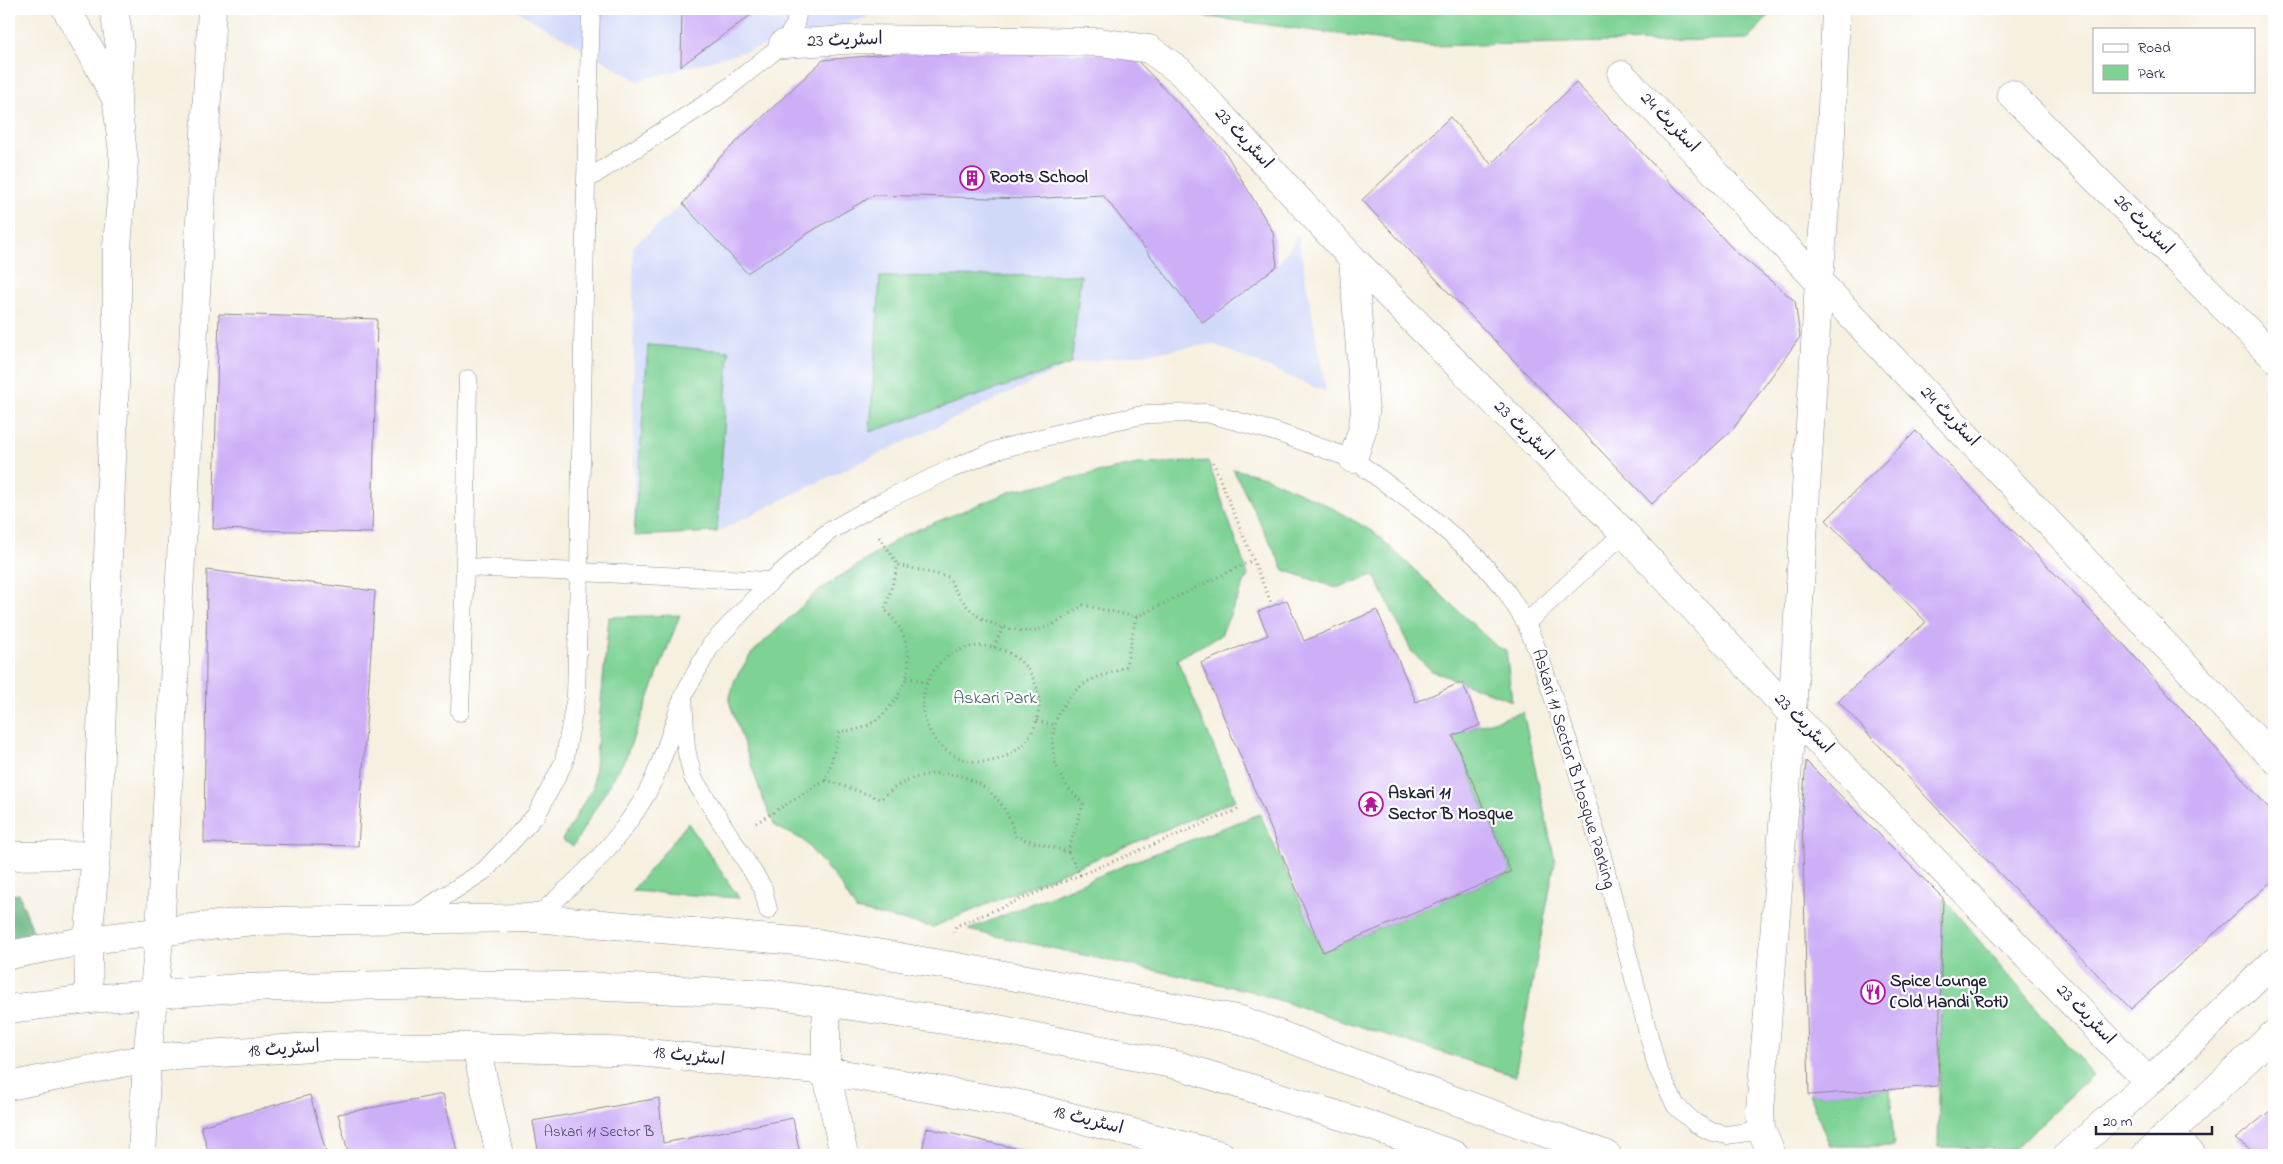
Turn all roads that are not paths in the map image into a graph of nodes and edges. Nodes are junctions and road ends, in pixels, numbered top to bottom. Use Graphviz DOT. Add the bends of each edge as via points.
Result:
graph roads {
  1 [pos="66,9"];
  2 [pos="114,9"];
  3 [pos="212,9"];
  4 [pos="591,9"];
  5 [pos="798,9"];
  6 [pos="1836,9"];
  7 [pos="783,44"];
  8 [pos="1622,75"];
  9 [pos="2011,94"];
  10 [pos="117,103"];
  11 [pos="586,180"];
  12 [pos="1353,259"];
  13 [pos="1819,281"];
  14 [pos="2274,356"];
  15 [pos="468,379"];
  16 [pos="1353,459"];
  17 [pos="1624,533"];
  18 [pos="465,567"];
  19 [pos="579,572"];
  20 [pos="771,581"];
  21 [pos="1526,623"];
  22 [pos="683,696"];
  23 [pos="460,712"];
  24 [pos="1792,714"];
  25 [pos="2274,759"];
  26 [pos="96,855"];
  27 [pos="9,856"];
  28 [pos="768,910"];
  29 [pos="535,918"];
  30 [pos="408,920"];
  31 [pos="160,931"];
  32 [pos="88,940"];
  33 [pos="9,955"];
  34 [pos="2274,962"];
  35 [pos="153,994"];
  36 [pos="89,999"];
  37 [pos="828,1002"];
  38 [pos="9,1008"];
  39 [pos="2274,1034"];
  40 [pos="476,1047"];
  41 [pos="147,1058"];
  42 [pos="826,1071"];
  43 [pos="2149,1082"];
  44 [pos="9,1086"];
  45 [pos="145,1104"];
  46 [pos="1761,1130"];
  47 [pos="2170,1134"];
  48 [pos="142,1155"];
  49 [pos="159,1155"];
  50 [pos="500,1155"];
  51 [pos="844,1155"];
  52 [pos="1221,1155"];
  53 [pos="1455,1155"];
  54 [pos="1607,1155"];
  55 [pos="1772,1155"];
  56 [pos="2068,1155"];
  57 [pos="2146,1155"];
  58 [pos="2192,1155"];
  1 -- 10 [label="street"];
  2 -- 10 [label="street" via="120,48"];
  3 -- 31 [label="street"];
  4 -- 11 [label="lane"];
  5 -- 7 [label="lane" via="795,25"];
  6 -- 13 [label="street" via="1831,133"];
  7 -- 11 [label="lane" via="718,96"];
  7 -- 12 [label="street, اسٹریٹ 23" via="862,39 1100,42 1148,49 1180,71"];
  8 -- 13 [label="street, اسٹریٹ 24"];
  9 -- 14 [label="street, اسٹریٹ 26"];
  10 -- 26 [label="street" via="124,162 117,246 117,334"];
  11 -- 19 [label="lane"];
  12 -- 16 [label="street" via="1365,412"];
  12 -- 17 [label="street, اسٹریٹ 23"];
  13 -- 24 [label="street"];
  13 -- 25 [label="street, اسٹریٹ 24"];
  15 -- 18 [label="lane"];
  16 -- 20 [label="lane, Askari 11 Sector B Mosque Parking" via="1208,413 1147,414 997,450 950,469 882,501 828,532"];
  16 -- 21 [label="lane, Askari 11 Sector B Mosque Parking" via="1425,512 1477,557 1506,591"];
  17 -- 21 [label="lane"];
  17 -- 24 [label="street, اسٹریٹ 23"];
  18 -- 19 [label="lane"];
  18 -- 23 [label="lane"];
  19 -- 20 [label="lane"];
  19 -- 30 [label="lane" via="576,696 564,762 537,814 485,870"];
  20 -- 22 [label="lane, Askari 11 Sector B Mosque Parking" via="711,644"];
  21 -- 46 [label="lane, Askari 11 Sector B Mosque Parking" via="1590,816 1657,1067 1676,1106 1695,1123 1727,1135"];
  22 -- 28 [label="lane" via="686,749 693,778 763,888"];
  22 -- 29 [label="lane, Askari 11 Sector B Mosque Parking" via="648,792 618,838 581,878"];
  24 -- 43 [label="street, اسٹریٹ 23"];
  24 -- 46 [label="street"];
  26 -- 27 [label="street"];
  26 -- 32 [label="street"];
  29 -- 30 [label="street"];
  29 -- 54 [label="street" via="818,943 1241,1020"];
  30 -- 31 [label="street" via="253,921"];
  31 -- 32 [label="street"];
  31 -- 35 [label="street"];
  32 -- 33 [label="street"];
  32 -- 36 [label="street"];
  34 -- 43 [label="street"];
  35 -- 36 [label="street"];
  35 -- 37 [label="street" via="239,988 445,984 773,994"];
  35 -- 41 [label="street"];
  36 -- 38 [label="street"];
  37 -- 42 [label="street"];
  37 -- 53 [label="street" via="983,1026 1177,1065"];
  39 -- 47 [label="street"];
  40 -- 41 [label="street, اسٹریٹ 18" via="326,1046"];
  40 -- 42 [label="street, اسٹریٹ 18" via="638,1052"];
  40 -- 50 [label="street"];
  41 -- 44 [label="street, اسٹریٹ 18"];
  41 -- 45 [label="street"];
  42 -- 51 [label="street"];
  42 -- 52 [label="street, اسٹریٹ 18" via="1020,1104"];
  43 -- 56 [label="street"];
  45 -- 48 [label="street"];
  45 -- 49 [label="street"];
  46 -- 55 [label="street"];
  47 -- 57 [label="street"];
  47 -- 58 [label="street"];
}
